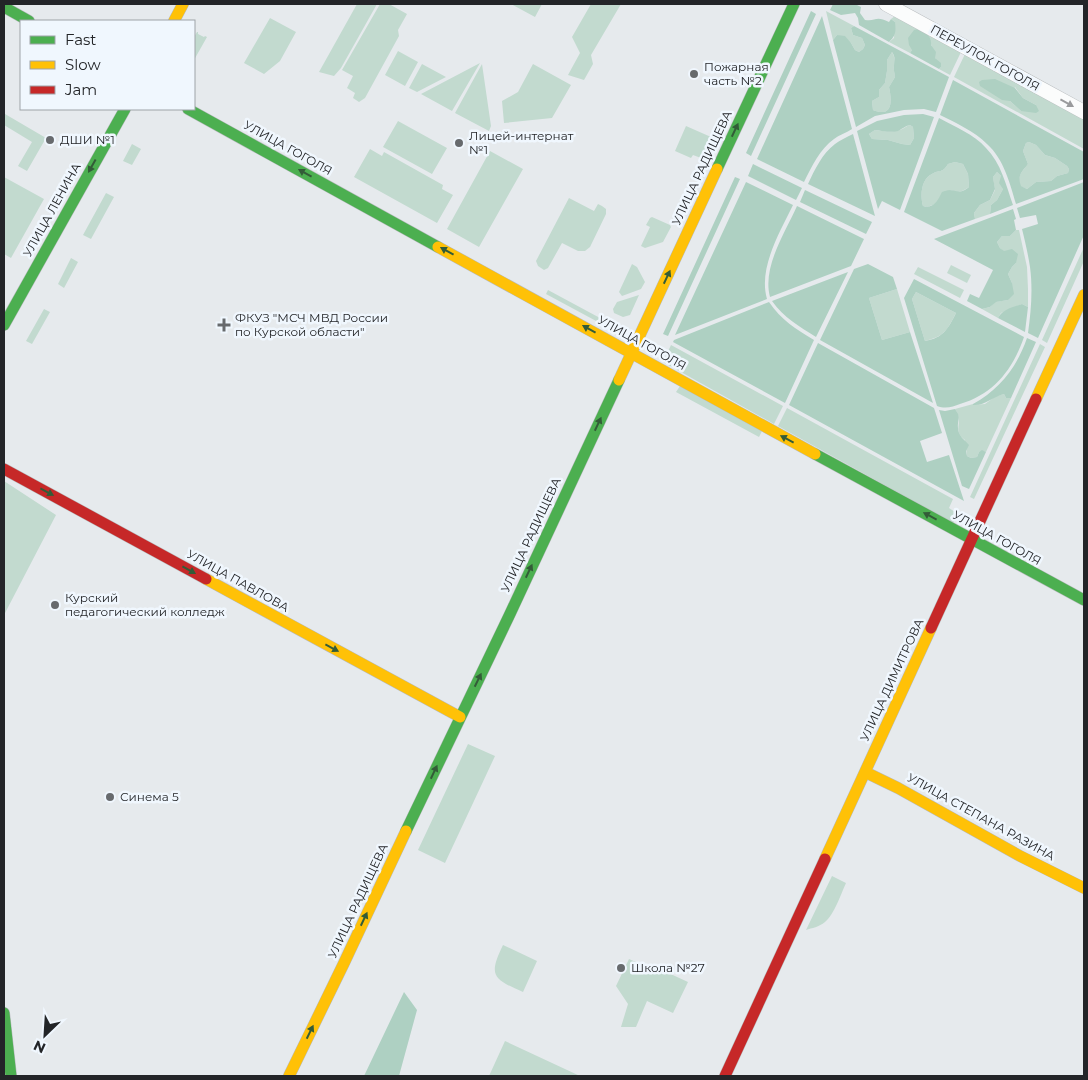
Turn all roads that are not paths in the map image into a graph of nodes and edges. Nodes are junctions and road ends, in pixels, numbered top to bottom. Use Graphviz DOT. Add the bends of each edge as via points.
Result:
graph roads {
  1 [pos="183,4"];
  2 [pos="794,4"];
  3 [pos="886,4"];
  4 [pos="4,7"];
  5 [pos="27,20"];
  6 [pos="175,20"];
  7 [pos="124,110"];
  8 [pos="190,110"];
  9 [pos="1084,112"];
  10 [pos="1084,295"];
  11 [pos="4,325"];
  12 [pos="632,353"];
  13 [pos="4,469"];
  14 [pos="972,539"];
  15 [pos="1084,600"];
  16 [pos="460,717"];
  17 [pos="864,772"];
  18 [pos="1084,888"];
  19 [pos="4,1013"];
  20 [pos="11,1076"];
  21 [pos="289,1076"];
  22 [pos="725,1076"];
  1 -- 6 [label="main road"];
  12 -- 2 [label="main road, УЛИЦА РАДИЩЕВА, one-way"];
  3 -- 9 [label="street, ПЕРЕУЛОК ГОГОЛЯ, one-way"];
  4 -- 5 [label="main road"];
  7 -- 11 [label="main road, УЛИЦА ЛЕНИНА, one-way"];
  12 -- 8 [label="main road, УЛИЦА ГОГОЛЯ, one-way"];
  10 -- 14 [label="main road, УЛИЦА ДИМИТРОВА"];
  14 -- 12 [label="main road, УЛИЦА ГОГОЛЯ, one-way"];
  16 -- 12 [label="main road, УЛИЦА РАДИЩЕВА, one-way"];
  13 -- 16 [label="main road, УЛИЦА ПАВЛОВА, one-way"];
  14 -- 15 [label="main road, УЛИЦА ГОГОЛЯ"];
  14 -- 17 [label="main road, УЛИЦА ДИМИТРОВА"];
  21 -- 16 [label="main road, УЛИЦА РАДИЩЕВА, one-way"];
  17 -- 18 [label="main road, УЛИЦА СТЕПАНА РАЗИНА"];
  17 -- 22 [label="main road, УЛИЦА ДИМИТРОВА"];
  19 -- 20 [label="main road"];
}
